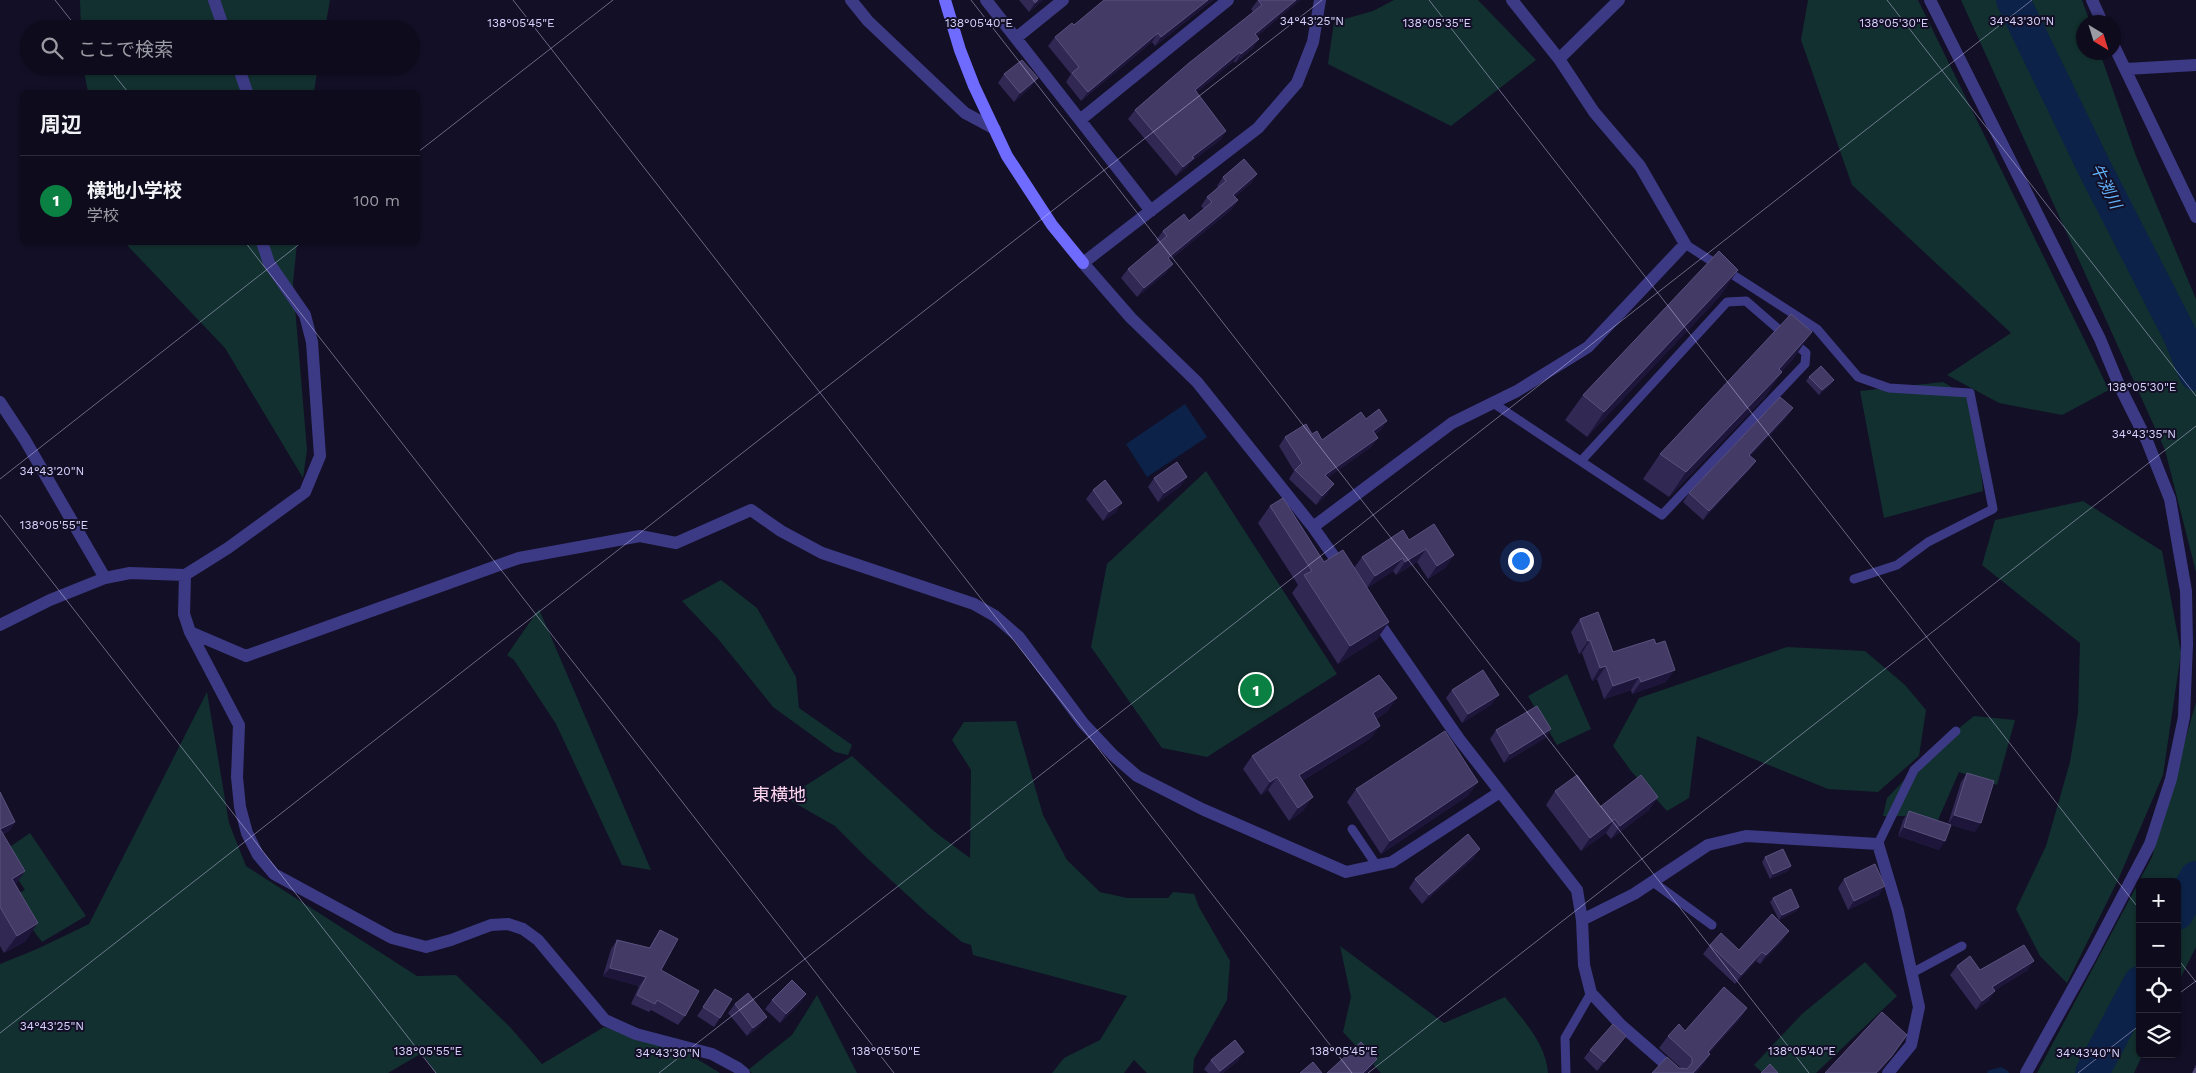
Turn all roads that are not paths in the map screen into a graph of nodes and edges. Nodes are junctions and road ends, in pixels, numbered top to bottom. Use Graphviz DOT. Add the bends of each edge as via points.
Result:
graph roads {
  1 [pos="214,0"];
  2 [pos="850,0"];
  3 [pos="945,0"];
  4 [pos="986,0"];
  5 [pos="1063,0"];
  6 [pos="1228,0"];
  7 [pos="1320,0"];
  8 [pos="1512,0"];
  9 [pos="1619,0"];
  10 [pos="1930,0"];
  11 [pos="2092,0"];
  12 [pos="2099,15"];
  13 [pos="221,20"];
  14 [pos="1016,38"];
  15 [pos="2121,59"];
  16 [pos="1559,60"];
  17 [pos="2196,65"];
  18 [pos="2126,69"];
  19 [pos="241,75"];
  20 [pos="246,90"];
  21 [pos="1080,120"];
  22 [pos="995,129"];
  23 [pos="1151,211"];
  24 [pos="2196,217"];
  25 [pos="1685,244"];
  26 [pos="263,245"];
  27 [pos="1083,263"];
  28 [pos="0,402"];
  29 [pos="1493,403"];
  30 [pos="1581,461"];
  31 [pos="1313,526"];
  32 [pos="185,575"];
  33 [pos="1347,576"];
  34 [pos="105,578"];
  35 [pos="1854,579"];
  36 [pos="1369,608"];
  37 [pos="0,625"];
  38 [pos="190,632"];
  39 [pos="1956,732"];
  40 [pos="1500,792"];
  41 [pos="1352,829"];
  42 [pos="1878,844"];
  43 [pos="1377,866"];
  44 [pos="1654,882"];
  45 [pos="1582,920"];
  46 [pos="1712,925"];
  47 [pos="1962,946"];
  48 [pos="1912,973"];
  49 [pos="1591,993"];
  50 [pos="744,1073"];
  51 [pos="1566,1073"];
  52 [pos="1676,1073"];
  53 [pos="1888,1073"];
  54 [pos="2026,1073"];
  1 -- 13 [label="street"];
  2 -- 22 [label="street" via="965,113"];
  3 -- 22 [label="street" via="960,50"];
  4 -- 14 [label="street"];
  5 -- 14 [label="street"];
  6 -- 21 [label="street"];
  7 -- 23 [label="street" via="1314,42 1297,83 1258,128"];
  8 -- 16 [label="street"];
  9 -- 16 [label="street"];
  10 -- 54 [label="street" via="2100,339 2147,441 2170,499 2186,591 2184,717 2170,779 2150,844"];
  11 -- 12 [label="street"];
  14 -- 21 [label="street"];
  15 -- 18 [label="street"];
  16 -- 25 [label="street" via="1594,112 1640,166"];
  17 -- 18 [label="street"];
  18 -- 24 [label="street"];
  19 -- 20 [label="street"];
  21 -- 23 [label="street"];
  22 -- 27 [label="street" via="1007,156 1052,225"];
  23 -- 27 [label="street"];
  25 -- 29 [label="street" via="1588,347"];
  25 -- 35 [label="lane" via="1818,329 1858,377 1889,388 1970,392 1993,509 1928,542 1897,565"];
  26 -- 32 [label="street" via="269,263 304,315 312,342 320,456 305,492"];
  27 -- 31 [label="street" via="1131,318 1196,382"];
  28 -- 34 [label="street"];
  29 -- 30 [label="lane"];
  29 -- 31 [label="street" via="1452,424"];
  30 -- 30 [label="lane" via="1662,515 1805,364 1806,353 1746,301 1727,302"];
  31 -- 33 [label="street"];
  32 -- 34 [label="street" via="130,572"];
  32 -- 38 [label="street" via="184,614"];
  34 -- 37 [label="street"];
  36 -- 40 [label="street" via="1459,739"];
  38 -- 43 [label="street" via="246,656 519,558 640,536 676,543 752,510 781,531 822,553 974,604 995,616 1019,637 1082,723 1137,776 1202,809 1346,872"];
  38 -- 50 [label="street" via="239,725 237,777 240,807 247,833 258,855 274,874 392,938 426,947 492,924 508,924 523,929 538,940 605,1020 636,1034 712,1054"];
  39 -- 42 [label="lane" via="1914,770"];
  40 -- 43 [label="street" via="1392,862"];
  40 -- 45 [label="street" via="1576,890"];
  41 -- 43 [label="lane"];
  42 -- 44 [label="street" via="1746,836 1708,845"];
  42 -- 48 [label="street" via="1898,910"];
  44 -- 45 [label="street"];
  44 -- 46 [label="lane"];
  45 -- 49 [label="street" via="1584,965"];
  47 -- 48 [label="lane"];
  48 -- 53 [label="street" via="1919,1006 1911,1045"];
  49 -- 51 [label="lane" via="1565,1038"];
  49 -- 52 [label="street" via="1621,1025"];
}
